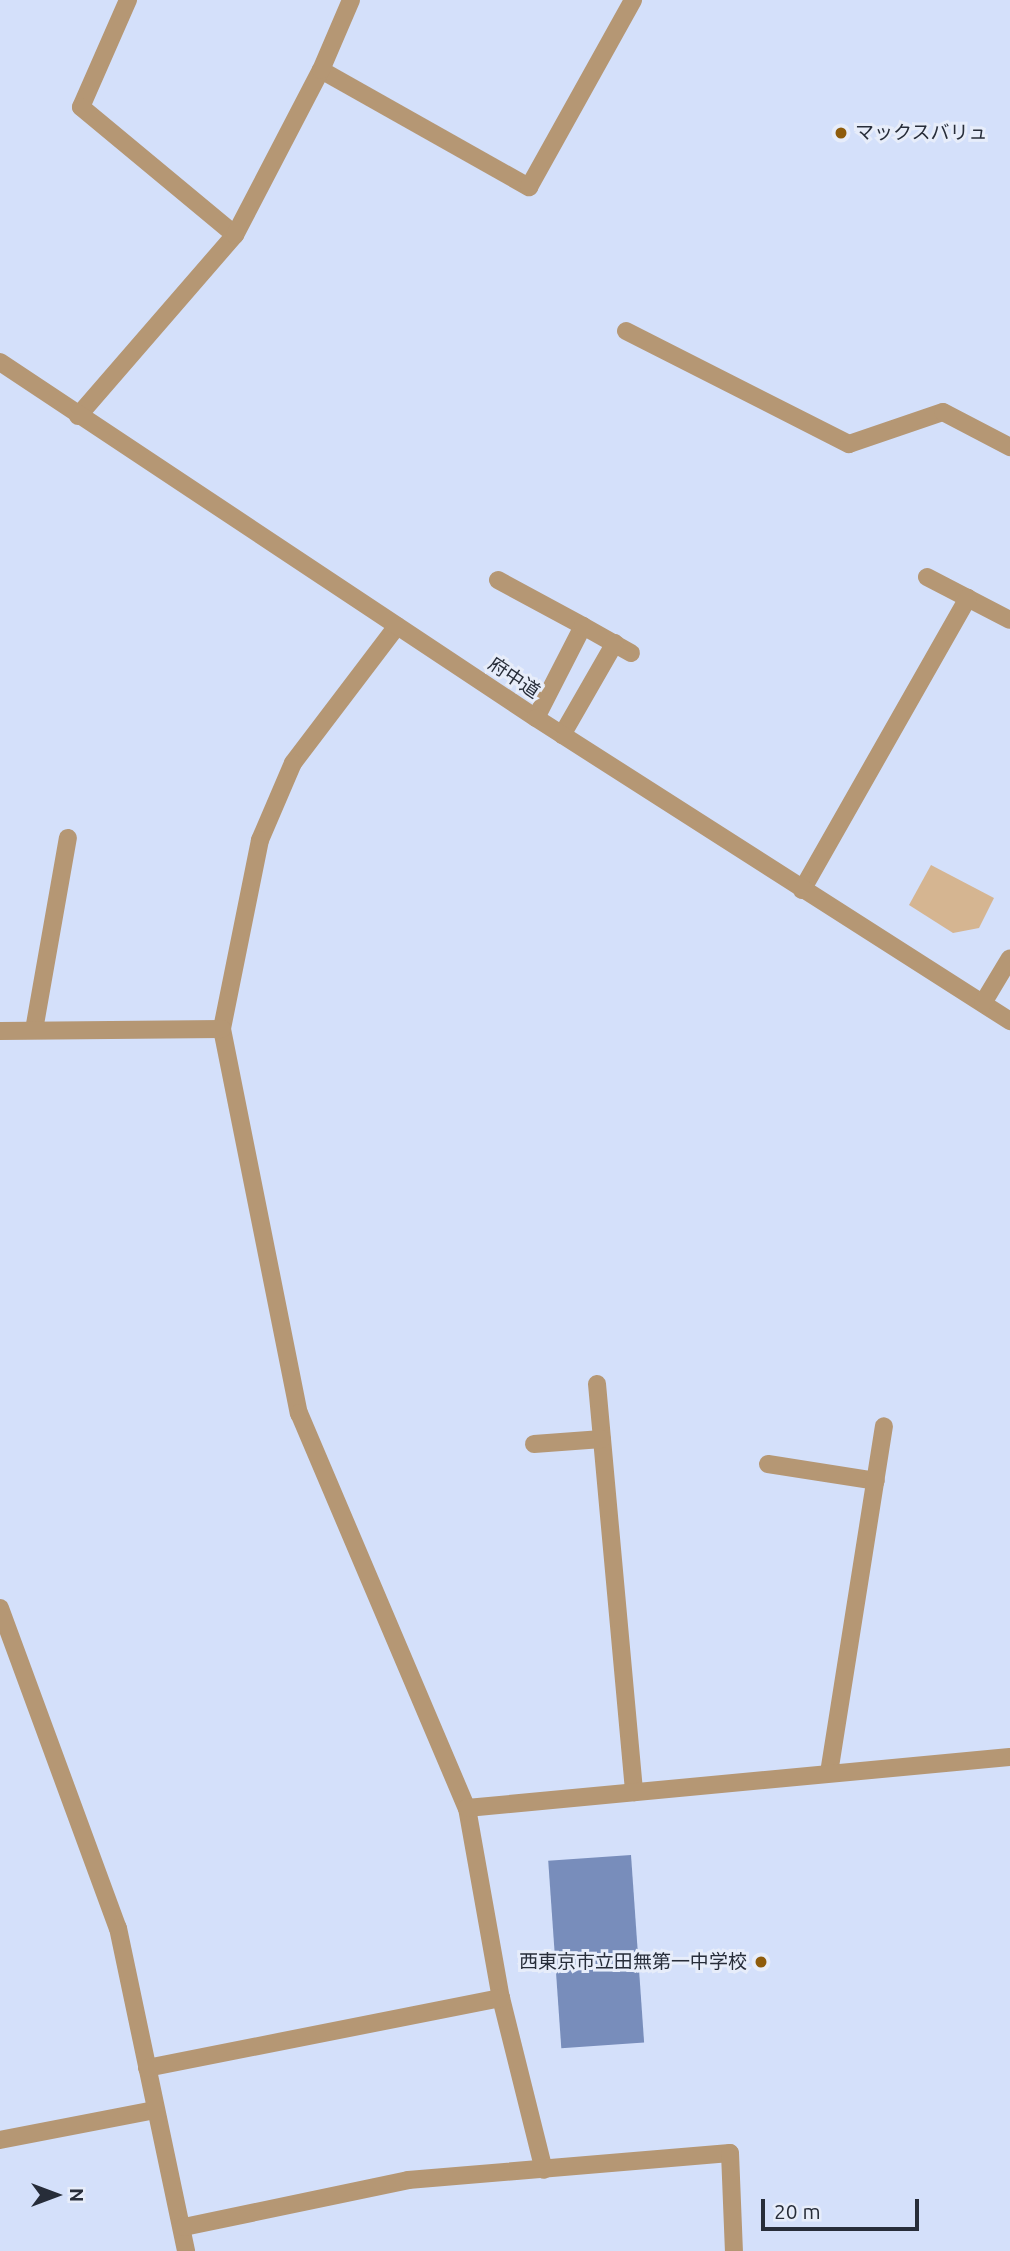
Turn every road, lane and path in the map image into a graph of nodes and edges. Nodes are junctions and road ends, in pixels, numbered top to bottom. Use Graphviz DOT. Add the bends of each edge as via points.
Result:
graph roads {
  1 [pos="128,0"];
  2 [pos="351,0"];
  3 [pos="633,0"];
  4 [pos="321,70"];
  5 [pos="236,234"];
  6 [pos="626,331"];
  7 [pos="0,362"];
  8 [pos="78,416"];
  9 [pos="1010,447"];
  10 [pos="927,577"];
  11 [pos="498,580"];
  12 [pos="968,598"];
  13 [pos="1010,621"];
  14 [pos="397,626"];
  15 [pos="583,626"];
  16 [pos="615,643"];
  17 [pos="631,653"];
  18 [pos="536,718"];
  19 [pos="562,734"];
  20 [pos="68,838"];
  21 [pos="802,890"];
  22 [pos="1010,958"];
  23 [pos="983,1003"];
  24 [pos="1010,1021"];
  25 [pos="222,1029"];
  26 [pos="34,1030"];
  27 [pos="0,1031"];
  28 [pos="597,1384"];
  29 [pos="884,1426"];
  30 [pos="602,1439"];
  31 [pos="534,1444"];
  32 [pos="768,1464"];
  33 [pos="876,1480"];
  34 [pos="0,1608"];
  35 [pos="1010,1757"];
  36 [pos="829,1773"];
  37 [pos="634,1792"];
  38 [pos="467,1808"];
  39 [pos="501,1998"];
  40 [pos="147,2068"];
  41 [pos="154,2110"];
  42 [pos="0,2140"];
  43 [pos="544,2170"];
  44 [pos="184,2227"];
  45 [pos="186,2251"];
  46 [pos="734,2251"];
  1 -- 5 [label="street" via="81,107"];
  2 -- 4 [label="street"];
  3 -- 4 [label="street" via="529,187"];
  4 -- 5 [label="street"];
  5 -- 8 [label="street"];
  6 -- 9 [label="street" via="849,444 943,412"];
  7 -- 8 [label="street, 府中道"];
  8 -- 14 [label="street, 府中道"];
  10 -- 12 [label="street"];
  11 -- 15 [label="street"];
  12 -- 13 [label="street"];
  12 -- 21 [label="street"];
  14 -- 18 [label="street, 府中道"];
  14 -- 25 [label="street" via="293,763 260,840"];
  15 -- 16 [label="street"];
  15 -- 18 [label="street"];
  16 -- 17 [label="street"];
  16 -- 19 [label="street"];
  18 -- 19 [label="street, 府中道"];
  19 -- 21 [label="street, 府中道"];
  20 -- 26 [label="street"];
  21 -- 23 [label="street, 府中道"];
  22 -- 23 [label="street"];
  23 -- 24 [label="street, 府中道"];
  25 -- 26 [label="street"];
  25 -- 38 [label="street" via="299,1413"];
  26 -- 27 [label="street"];
  28 -- 30 [label="street"];
  29 -- 33 [label="street"];
  30 -- 31 [label="street"];
  30 -- 37 [label="street"];
  32 -- 33 [label="street"];
  33 -- 36 [label="street"];
  34 -- 40 [label="street" via="118,1928"];
  35 -- 36 [label="street"];
  36 -- 37 [label="street"];
  37 -- 38 [label="street"];
  38 -- 39 [label="street"];
  39 -- 40 [label="street"];
  39 -- 43 [label="street"];
  40 -- 41 [label="street"];
  41 -- 42 [label="street"];
  41 -- 44 [label="street"];
  43 -- 44 [label="street" via="408,2180"];
  43 -- 46 [label="street" via="730,2153"];
  44 -- 45 [label="street"];
}
